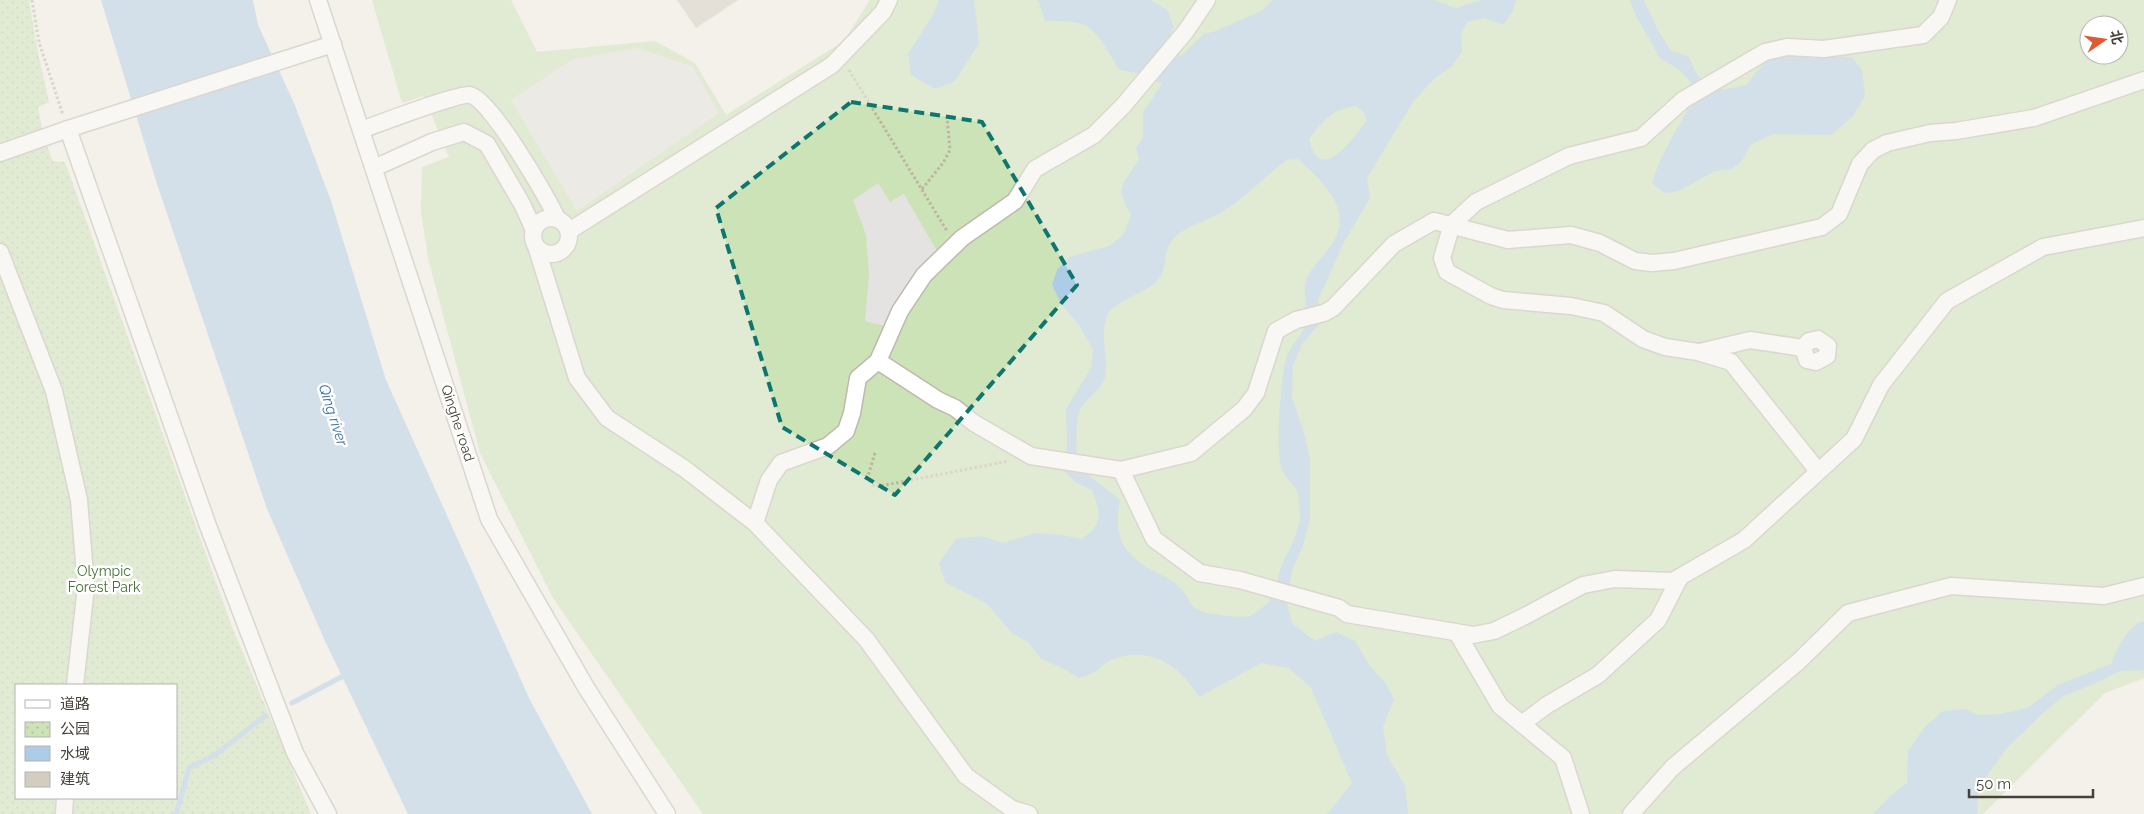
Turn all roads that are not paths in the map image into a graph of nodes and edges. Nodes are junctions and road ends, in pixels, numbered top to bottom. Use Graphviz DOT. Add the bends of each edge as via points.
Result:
graph roads {
  1 [pos="318,0"];
  2 [pos="889,0"];
  3 [pos="1207,0"];
  4 [pos="1948,0"];
  5 [pos="333,44"];
  6 [pos="2144,80"];
  7 [pos="68,129"];
  8 [pos="361,130"];
  9 [pos="0,153"];
  10 [pos="374,168"];
  11 [pos="558,218"];
  12 [pos="1452,224"];
  13 [pos="2144,228"];
  14 [pos="534,230"];
  15 [pos="570,231"];
  16 [pos="536,246"];
  17 [pos="0,252"];
  18 [pos="1803,348"];
  19 [pos="1698,352"];
  20 [pos="878,362"];
  21 [pos="1121,470"];
  22 [pos="1818,471"];
  23 [pos="756,523"];
  24 [pos="1680,577"];
  25 [pos="2144,586"];
  26 [pos="1457,633"];
  27 [pos="75,684"];
  28 [pos="1523,724"];
  29 [pos="65,799"];
  30 [pos="64,814"];
  31 [pos="328,814"];
  32 [pos="667,814"];
  33 [pos="1029,814"];
  34 [pos="1580,814"];
  35 [pos="1631,814"];
  1 -- 5 [label="street, Qinghe road"];
  2 -- 15 [label="street" via="883,12 832,64"];
  3 -- 20 [label="street" via="1186,31 1123,106 1094,135 1035,169 1015,201 962,238 924,275 900,311"];
  4 -- 12 [label="street" via="1941,17 1924,35 1824,49 1786,47 1765,52 1683,100 1642,138 1569,156 1476,202"];
  5 -- 7 [label="street"];
  5 -- 8 [label="street, Qinghe road"];
  6 -- 12 [label="street" via="2034,118 1930,133 1887,143 1873,150 1860,164 1839,214 1822,227 1674,261 1635,261 1600,243 1572,235 1508,240"];
  7 -- 9 [label="street"];
  7 -- 31 [label="street" via="208,526 295,753"];
  8 -- 10 [label="street, Qinghe road"];
  8 -- 11 [label="street" via="470,94 481,100 505,133"];
  10 -- 14 [label="street" via="432,142 464,132 487,144"];
  10 -- 32 [label="street, Qinghe road" via="489,519 587,689"];
  11 -- 14 [label="street" via="541,220"];
  11 -- 15 [label="street"];
  12 -- 19 [label="street" via="1442,258 1447,272 1458,279 1503,300 1571,306 1604,313 1643,339 1665,347"];
  12 -- 21 [label="street" via="1434,221 1394,244 1333,308 1296,320 1276,331 1256,393 1244,409 1191,453"];
  13 -- 22 [label="street" via="2043,246 1947,301 1881,385 1854,438"];
  14 -- 16 [label="street"];
  15 -- 16 [label="street" via="568,244 559,253 546,254"];
  16 -- 23 [label="street" via="577,378 607,418"];
  17 -- 27 [label="street" via="54,391 79,500 86,588"];
  18 -- 19 [label="street" via="1750,340"];
  19 -- 22 [label="street" via="1731,362"];
  20 -- 21 [label="street" via="1031,456"];
  20 -- 23 [label="street" via="858,378 846,431 828,446 781,463 769,480"];
  21 -- 26 [label="street" via="1154,539 1200,573 1240,580 1339,608 1347,614"];
  22 -- 24 [label="street" via="1744,540"];
  23 -- 33 [label="street" via="866,638 966,776 1012,809"];
  24 -- 26 [label="street" via="1673,581 1615,580 1583,585 1494,630 1473,635"];
  24 -- 28 [label="street" via="1658,620 1598,674 1547,704"];
  25 -- 35 [label="street" via="2104,596 1952,586 1848,613 1798,662 1673,767"];
  26 -- 28 [label="street" via="1500,706"];
  28 -- 34 [label="street" via="1563,758"];
  29 -- 30 [label="street"];
}
